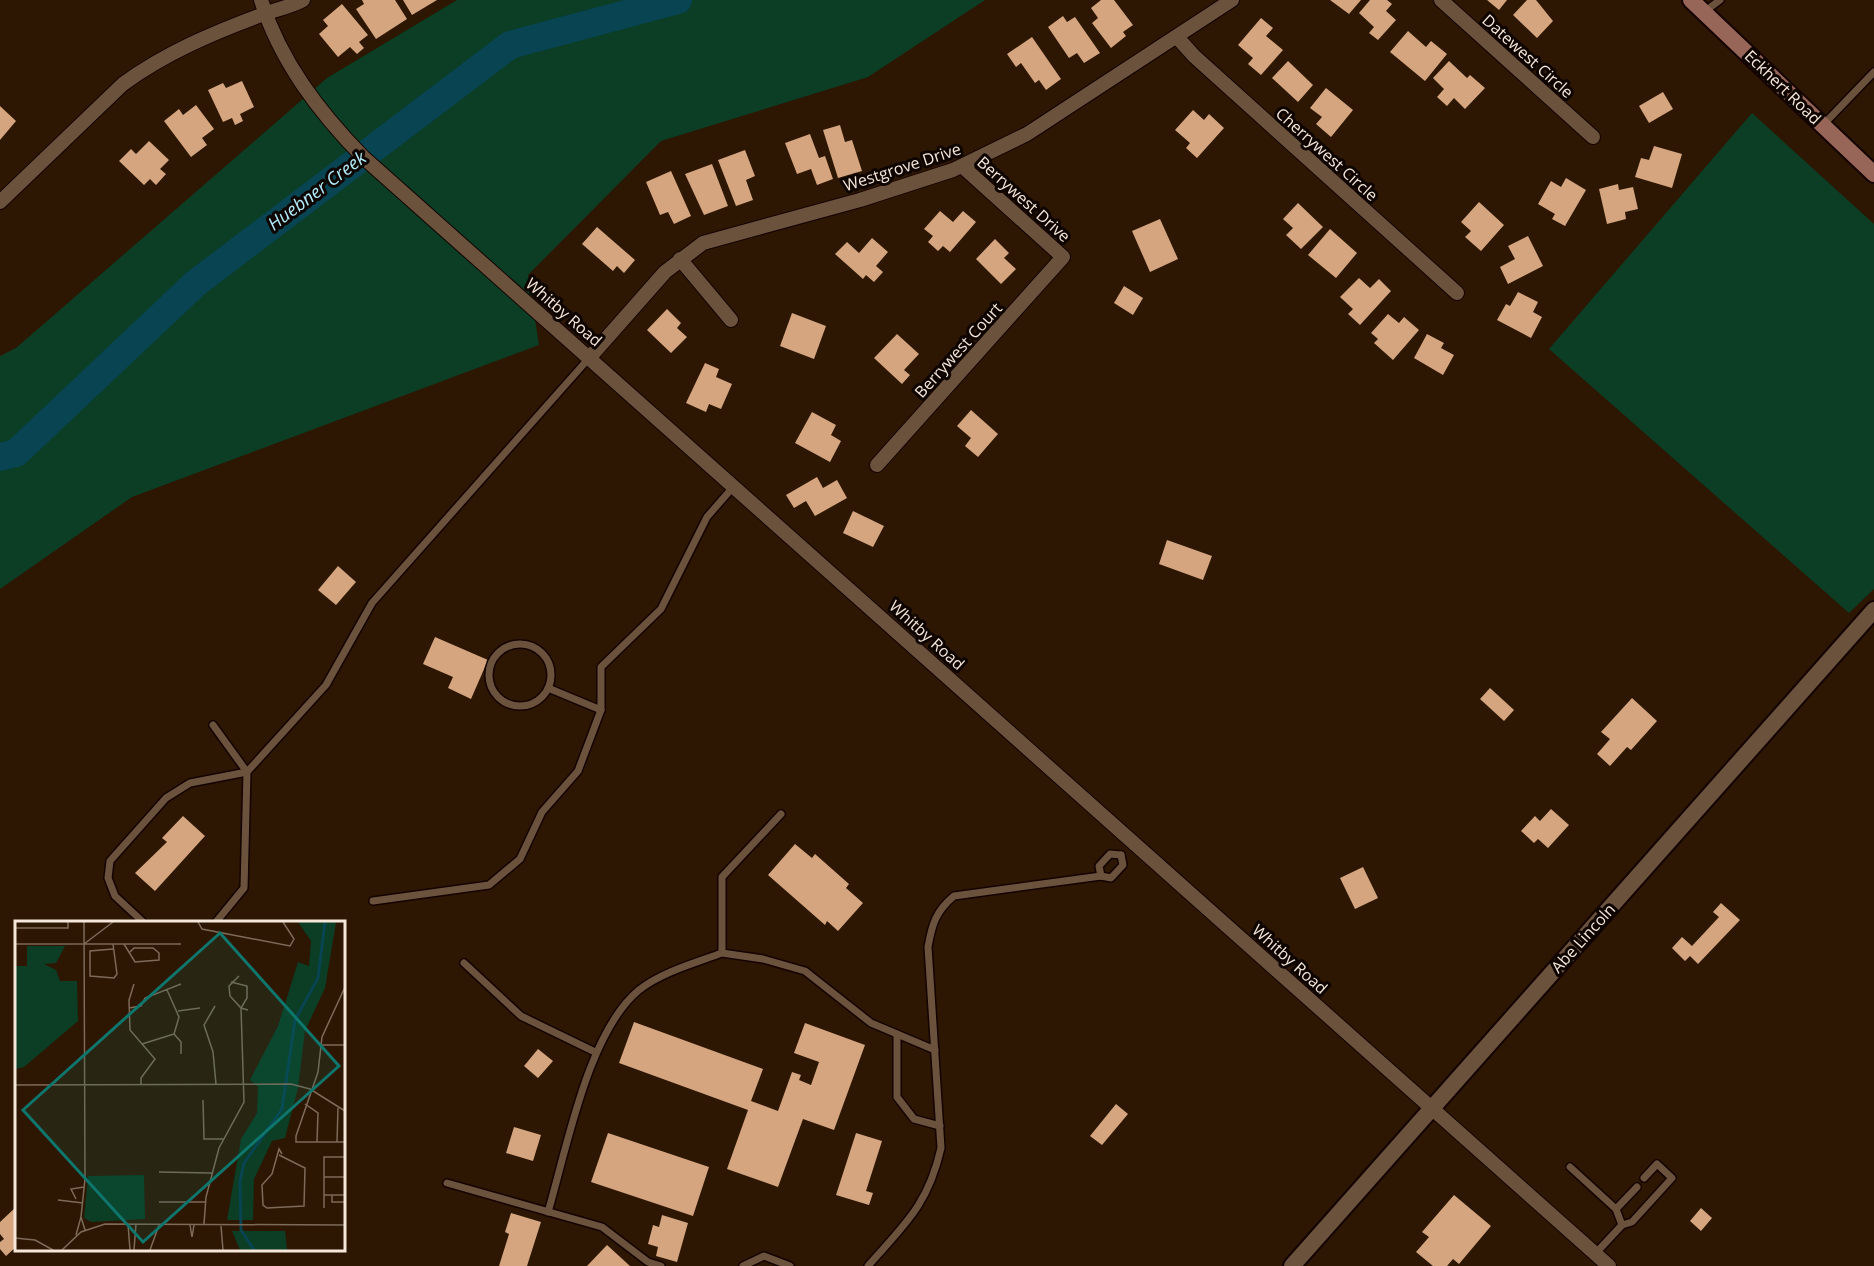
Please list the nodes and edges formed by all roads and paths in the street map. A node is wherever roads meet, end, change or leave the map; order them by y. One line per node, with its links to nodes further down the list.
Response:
1 (303, 0): 6 (street)
2 (1232, 0): 8 (street, Westgrove Drive)
3 (1441, 0): 11 (street, Datewest Circle)
4 (1692, 0): 7 (main road, Eckhert Road)
5 (1720, 0): 7 (lane)
6 (263, 7): 14 (street); 19 (street, Whitby Road)
7 (1704, 12): 10 (main road, Eckhert Road)
8 (1177, 37): 12 (street, Westgrove Drive); 17 (street, Cherrywest Circle)
9 (1874, 72): 10 (lane)
10 (1823, 125): 13 (main road, Eckhert Road)
11 (1593, 136)
12 (962, 166): 15 (street, Berrywest Drive); 16 (street, Westgrove Drive)
13 (1872, 168)
14 (0, 201)
15 (1064, 257): 20 (street, Berrywest Court)
16 (680, 259): 18 (street); 19 (street, Westgrove Drive)
17 (1457, 293)
18 (731, 320)
19 (590, 357): 21 (street, Whitby Road); 26 (lane)
20 (877, 465)
21 (734, 486): 24 (lane); 28 (street, Whitby Road)
22 (1874, 610): 39 (street, Abe Lincoln)
23 (548, 688): 23 (lane); 24 (lane)
24 (601, 710): 31 (lane)
25 (213, 725): 26 (lane)
26 (247, 772): 32 (lane); 33 (lane)
27 (781, 814): 34 (lane)
28 (1134, 841): 29 (lane); 39 (street, Whitby Road)
29 (1121, 855): 30 (lane); 30 (lane)
30 (1101, 876): 37 (lane)
31 (373, 901)
32 (142, 921)
33 (217, 921)
34 (722, 953): 36 (lane); 38 (lane)
35 (464, 963): 38 (lane)
36 (897, 1034): 37 (lane); 40 (lane)
37 (935, 1050): 40 (lane)
38 (595, 1052): 46 (lane)
39 (1432, 1109): 48 (street, Whitby Road); 53 (street, Abe Lincoln)
40 (940, 1126): 52 (lane)
41 (1570, 1167): 45 (lane)
42 (1644, 1178): 47 (lane)
43 (447, 1183): 46 (lane)
44 (1637, 1187): 45 (lane)
45 (1616, 1209): 47 (lane)
46 (548, 1212): 49 (lane)
47 (1622, 1225): 48 (lane)
48 (1595, 1254): 54 (street, Whitby Road)
49 (660, 1266)
50 (743, 1266): 51 (lane)
51 (790, 1266)
52 (868, 1266)
53 (1292, 1266)
54 (1609, 1266)

